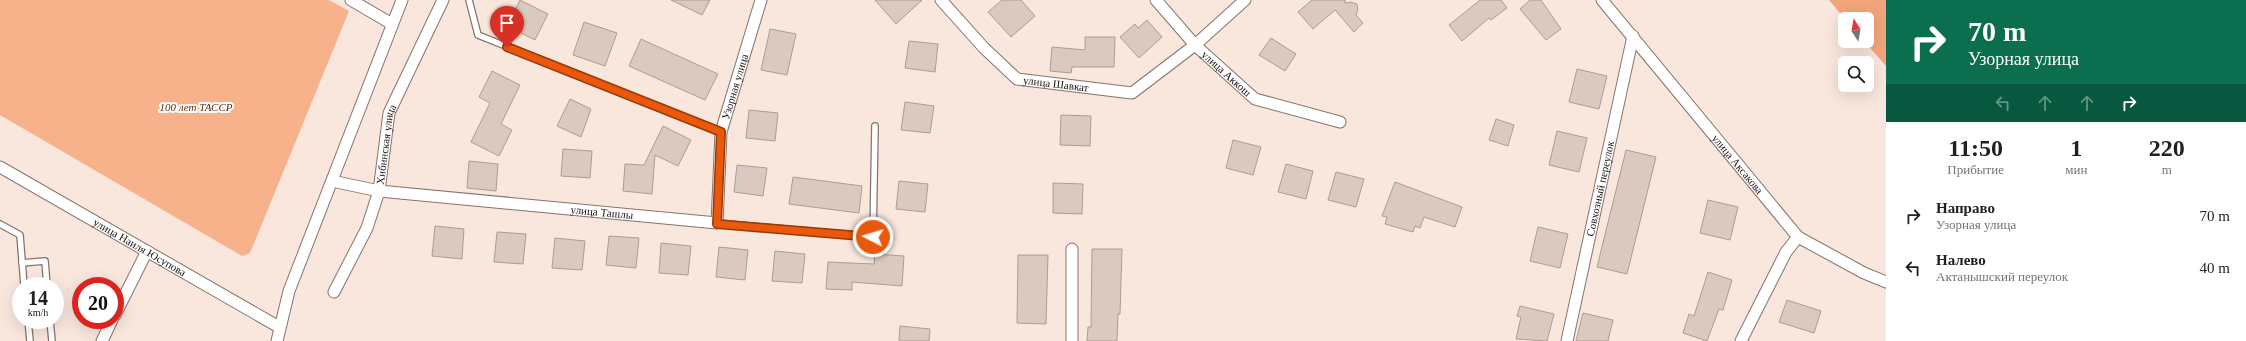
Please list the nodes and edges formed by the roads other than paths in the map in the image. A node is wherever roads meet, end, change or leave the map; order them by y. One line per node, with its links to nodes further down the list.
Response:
1 (351, 0): 10 (street)
2 (402, 0): 10 (street)
3 (443, 0): 18 (street, Хибинская улица)
4 (469, 0): 15 (lane)
5 (761, 0): 15 (street, Узорная улица)
6 (941, 0): 12 (street, улица Шавкат)
7 (1156, 0): 12 (street, улица Аккош)
8 (1245, 0): 12 (street)
9 (1602, 0): 11 (street, улица Аксакова)
10 (392, 24): 17 (street)
11 (1633, 36): 21 (street, улица Аксакова); 39 (street, Совхозный переулок)
12 (1195, 45): 13 (street, улица Аккош)
13 (1340, 122)
14 (875, 126): 20 (lane, улица Ташлы)
15 (721, 132): 20 (street, Узорная улица)
16 (0, 167): 23 (street, улица Наиля Юсупова)
17 (332, 181): 18 (street, улица Ташлы); 30 (street)
18 (379, 191): 20 (street, улица Ташлы); 28 (street, Хибинская улица)
19 (0, 224): 24 (lane)
20 (717, 224)
21 (1798, 237): 27 (street); 40 (street)
22 (1072, 249): 38 (street)
23 (147, 251): 29 (street); 30 (street, улица Наиля Юсупова)
24 (22, 263): 25 (lane); 26 (lane)
25 (23, 277)
26 (46, 277)
27 (1886, 282)
28 (334, 292)
29 (124, 297)
30 (279, 326): 37 (street)
31 (29, 329): 34 (lane)
32 (51, 329): 35 (lane)
33 (108, 329): 36 (street)
34 (30, 341)
35 (52, 341)
36 (102, 341)
37 (277, 341)
38 (1072, 341)
39 (1567, 341)
40 (1741, 341)

